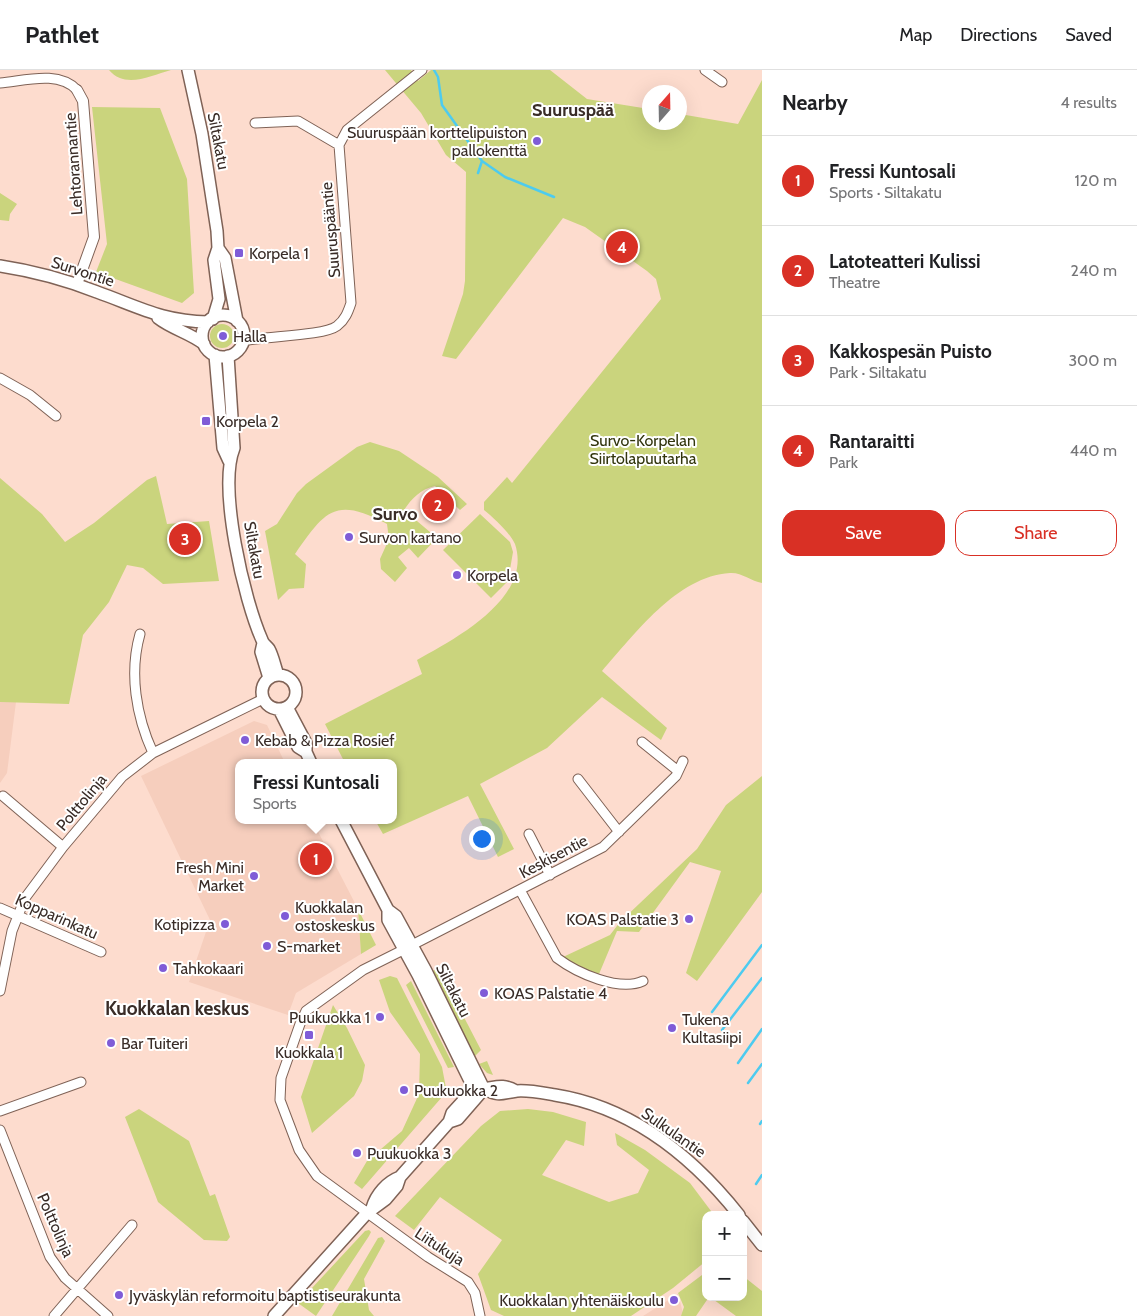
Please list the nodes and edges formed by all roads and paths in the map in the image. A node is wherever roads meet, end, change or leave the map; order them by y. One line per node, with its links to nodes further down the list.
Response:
1 (188, 70): 9 (main road, Siltakatu)
2 (422, 70): 8 (street)
3 (706, 70): 4 (street)
4 (722, 82)
5 (0, 83): 6 (street, Lehtorannantie)
6 (77, 90): 11 (street, Lehtorannantie)
7 (255, 123): 8 (street)
8 (339, 145): 15 (street, Suuruspääntie)
9 (218, 248): 13 (main road, Siltakatu); 14 (main road, Siltakatu)
10 (0, 266): 11 (main road, Survontie)
11 (77, 284): 12 (main road, Survontie)
12 (154, 315): 13 (main road, Survontie); 16 (main road, Survontie)
13 (210, 320): 14 (main road); 16 (main road)
14 (237, 321): 15 (main road)
15 (243, 341): 18 (main road)
16 (204, 344): 17 (main road)
17 (215, 355): 18 (main road); 21 (main road, Siltakatu)
18 (228, 356): 21 (main road, Siltakatu)
19 (0, 378): 20 (street)
20 (56, 416)
21 (229, 461): 23 (main road, Siltakatu)
22 (140, 634): 27 (street)
23 (273, 677): 24 (main road); 25 (main road)
24 (263, 699): 25 (main road); 27 (street, Polttolinja)
25 (283, 708): 28 (main road)
26 (642, 742): 30 (street)
27 (153, 752): 36 (street, Polttolinja)
28 (308, 758)
29 (683, 762): 30 (street, Keskisentie)
30 (678, 771): 34 (street, Keskisentie)
31 (578, 779): 34 (street)
32 (4, 796): 36 (street)
33 (343, 824): 41 (main road, Siltakatu)
34 (619, 832): 37 (street, Keskisentie)
35 (529, 834): 37 (street)
36 (63, 847): 40 (street, Polttolinja)
37 (550, 875): 38 (street, Keskisentie)
38 (520, 890): 41 (street, Keskisentie); 43 (street)
39 (0, 908): 40 (street, Kopparinkatu)
40 (17, 914): 42 (street, Kopparinkatu); 44 (street, Polttolinja)
41 (408, 947): 46 (main road, Siltakatu); 49 (street, Keskisentie)
42 (101, 952)
43 (643, 981)
44 (0, 991)
45 (81, 1082): 47 (street)
46 (479, 1089): 49 (main road); 50 (main road, Sulkulantie)
47 (0, 1111)
48 (0, 1130): 54 (street, Polttolinja)
49 (369, 1210): 55 (street, Liitukuja); 58 (main road)
50 (736, 1211)
51 (132, 1225): 54 (street)
52 (747, 1225): 53 (main road)
53 (762, 1244)
54 (77, 1289): 56 (street); 57 (street, Polttolinja)
55 (481, 1314)
56 (54, 1316)
57 (108, 1316)
58 (274, 1316)

